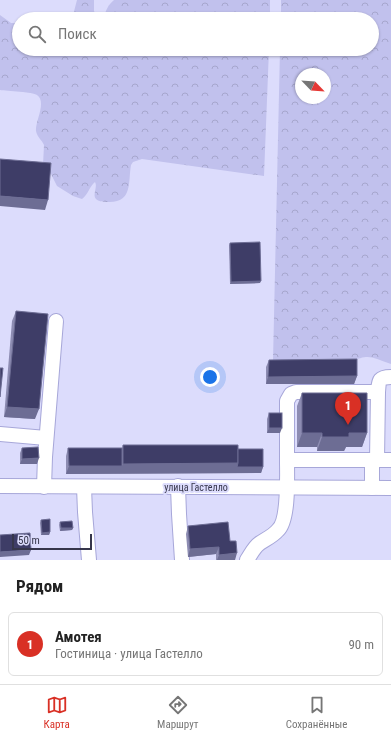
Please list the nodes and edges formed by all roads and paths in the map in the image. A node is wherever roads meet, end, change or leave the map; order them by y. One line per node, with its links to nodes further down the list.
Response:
1 (56, 320): 5 (street)
2 (391, 377): 3 (street)
3 (378, 392): 6 (street); 7 (street)
4 (0, 434): 5 (street)
5 (46, 438): 11 (street)
6 (287, 460): 7 (street); 13 (street)
7 (374, 460): 8 (street); 14 (street)
8 (391, 460)
9 (0, 486): 11 (street, улица Гастелло)
10 (178, 486): 12 (street, улица Гастелло); 13 (street, улица Гастелло); 17 (street)
11 (44, 487): 12 (street, улица Гастелло)
12 (84, 487): 16 (street)
13 (287, 487): 14 (street, улица Гастелло); 18 (street)
14 (372, 488): 15 (street, улица Гастелло)
15 (391, 488)
16 (89, 560)
17 (182, 560)
18 (247, 560)

